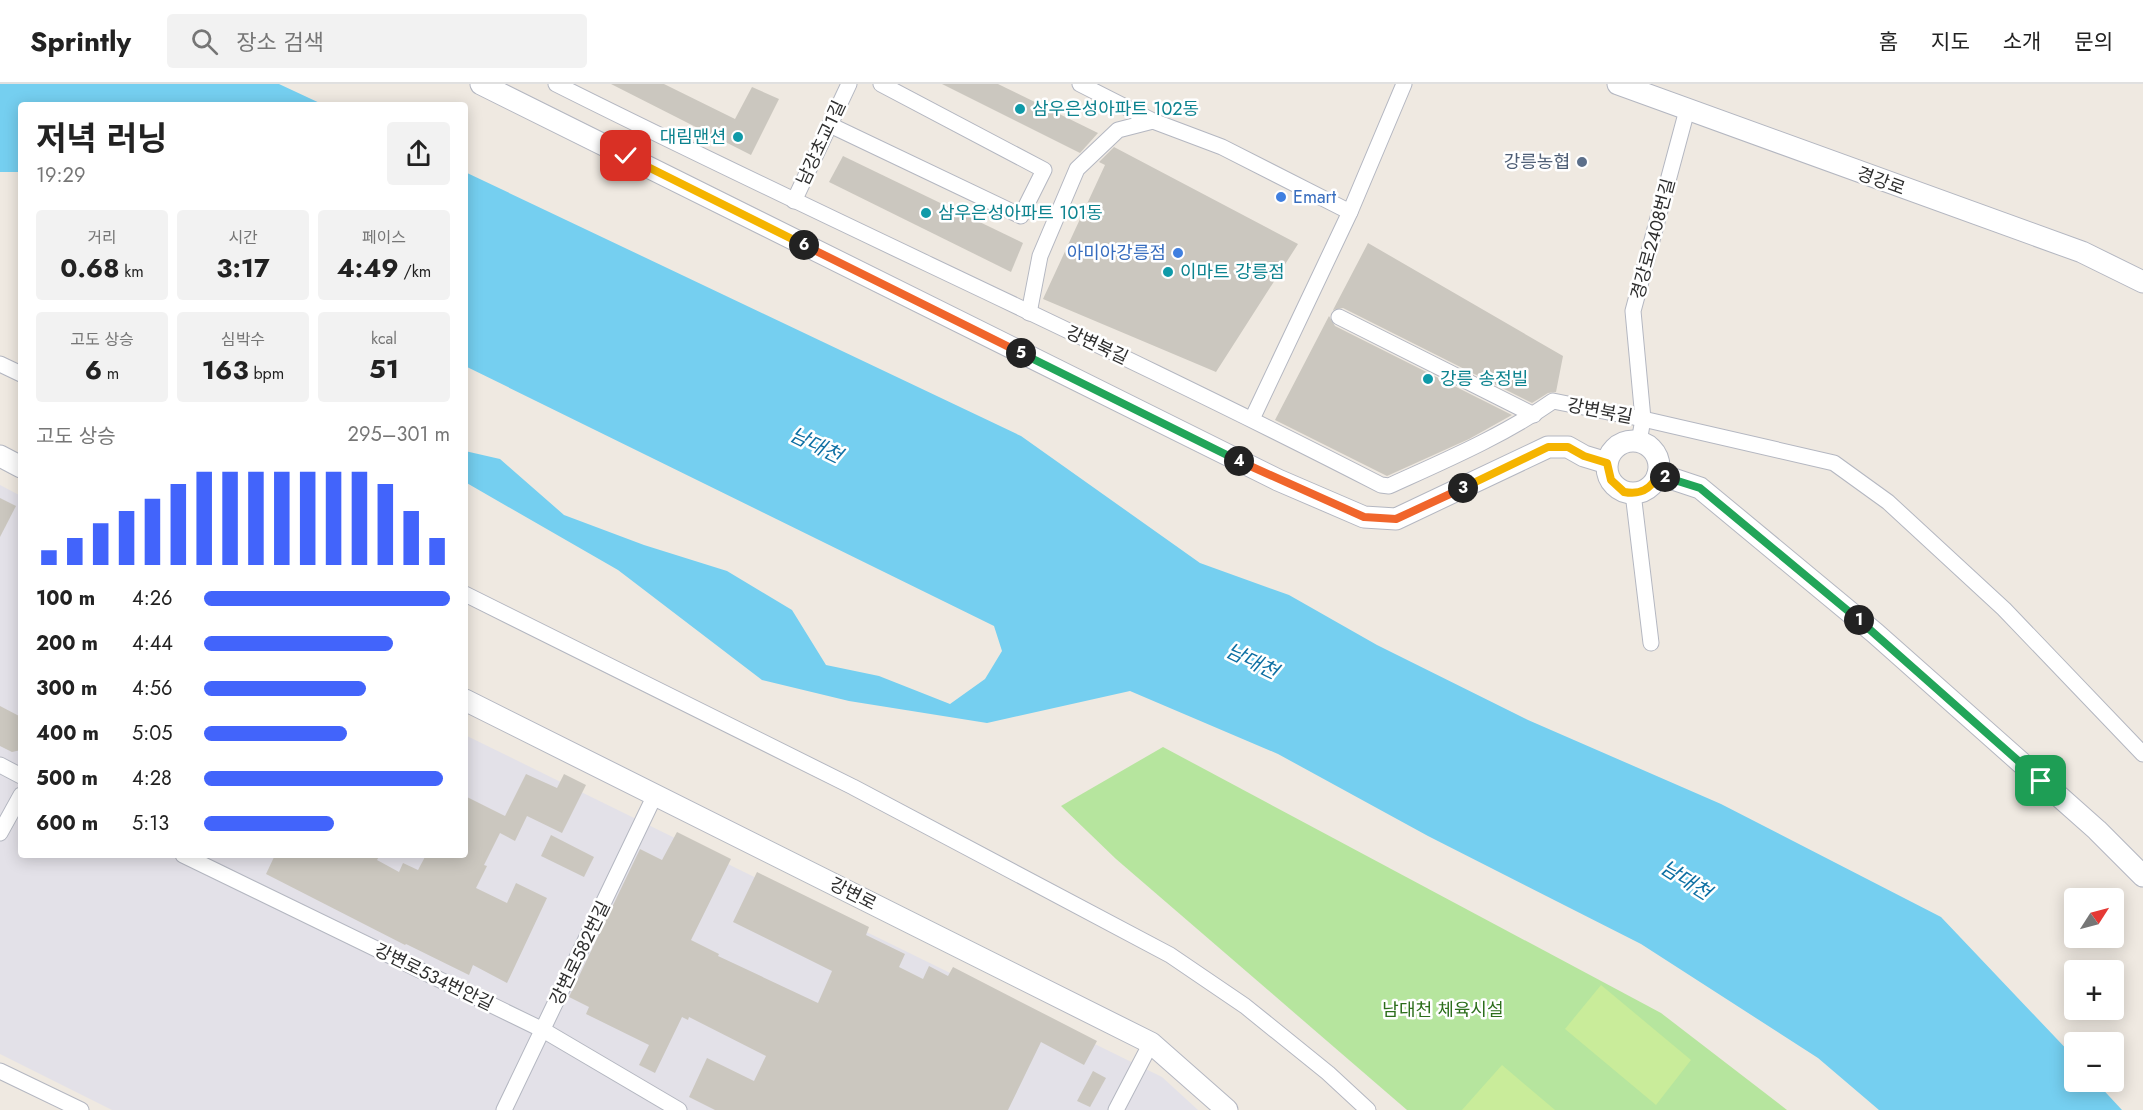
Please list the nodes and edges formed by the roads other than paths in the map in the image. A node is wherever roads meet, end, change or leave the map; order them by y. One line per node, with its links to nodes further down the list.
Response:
1 (481, 84): 23 (street)
2 (849, 84): 10 (street, 남강초교1길)
3 (881, 84): 10 (street)
4 (1080, 84): 9 (street)
5 (1404, 84): 12 (street)
6 (1618, 84): 8 (street, 경강로)
7 (559, 85): 11 (street, 강변북길)
8 (1687, 110): 13 (street, 경강로); 20 (street, 경강로2408번길)
9 (1153, 121): 12 (street); 14 (street)
10 (830, 125): 11 (street, 남강초교1길)
11 (794, 201): 14 (street, 강변북길)
12 (1350, 212): 19 (street)
13 (2143, 282)
14 (1029, 313): 19 (street, 강변북길)
15 (1339, 317): 18 (street)
16 (0, 363): 17 (street)
17 (18, 372)
18 (1534, 415): 19 (street, 강변북길); 20 (street, 강변북길)
19 (1252, 419)
20 (1643, 419): 21 (street, 경강로2408번길); 30 (street, 강변북길)
21 (1639, 442): 23 (street); 25 (street)
22 (0, 456): 24 (street)
23 (1607, 463): 26 (street)
24 (18, 465)
25 (1658, 474): 26 (street); 37 (street)
26 (1633, 494): 28 (street)
27 (468, 595): 46 (street)
28 (1651, 643)
29 (468, 702): 33 (street, 강변로)
30 (2143, 754)
31 (0, 765): 32 (street)
32 (18, 774)
33 (655, 795): 38 (street, 강변로582번길); 39 (street, 강변로)
34 (18, 800): 35 (street)
35 (0, 833)
36 (189, 858): 38 (street, 강변로534번안길)
37 (2143, 876)
38 (543, 1030): 42 (street, 강변로582번길); 43 (street, 강변로534번안길)
39 (1151, 1043): 44 (street); 45 (street, 강변로)
40 (0, 1071): 41 (street)
41 (81, 1110)
42 (504, 1110)
43 (679, 1110)
44 (1116, 1110)
45 (1227, 1110)
46 (1368, 1110)

